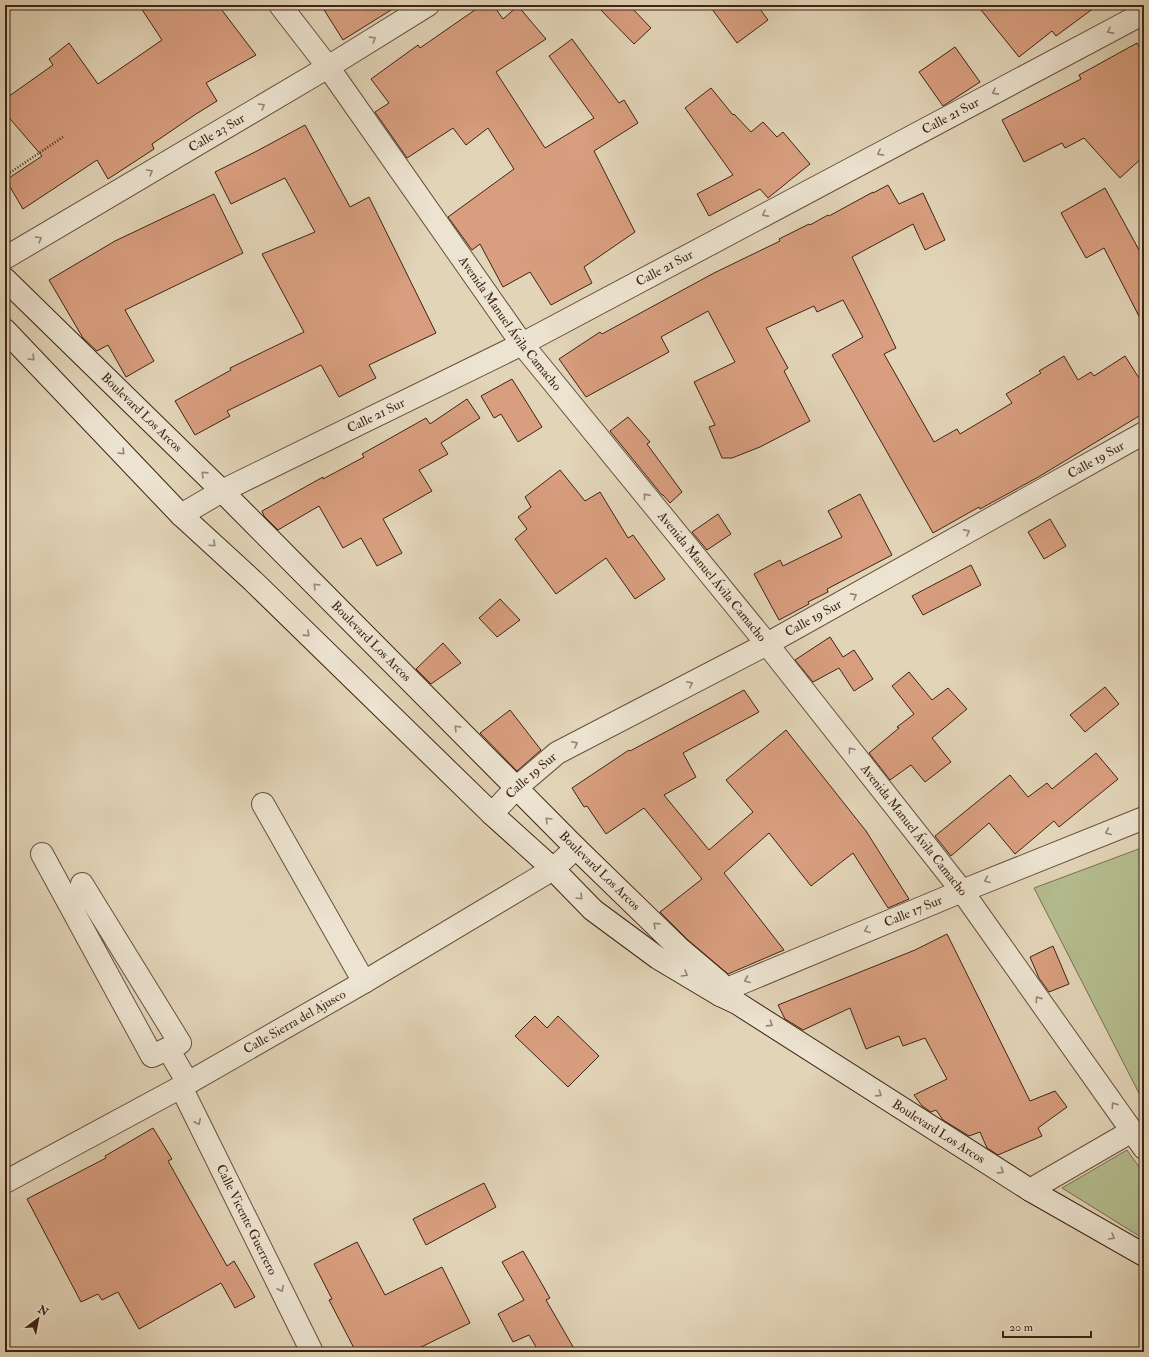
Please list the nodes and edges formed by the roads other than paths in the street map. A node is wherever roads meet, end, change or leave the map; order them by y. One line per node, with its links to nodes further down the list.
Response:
1 (280, 5): 4 (street, Avenida Manuel Ávila Camacho)
2 (428, 5): 4 (street, Calle 23 Sur, one-way to 2)
3 (1144, 13): 8 (street, Calle 21 Sur, one-way to 8)
4 (328, 67): 5 (street, Calle 23 Sur, one-way to 4); 8 (street, Avenida Manuel Ávila Camacho)
5 (5, 258)
6 (5, 279): 10 (street, Boulevard Los Arcos, one-way to 6)
7 (5, 330): 11 (street, Boulevard Los Arcos, one-way to 11)
8 (522, 344): 10 (street, Calle 21 Sur); 12 (street, Avenida Manuel Ávila Camacho, one-way to 8)
9 (1144, 433): 12 (street, Calle 19 Sur, one-way to 9)
10 (222, 491): 11 (street, Calle 21 Sur); 13 (street, Boulevard Los Arcos, one-way to 10)
11 (181, 515): 15 (street, Boulevard Los Arcos, one-way to 15)
12 (767, 644): 13 (street, Calle 19 Sur, one-way to 12); 21 (street, Avenida Manuel Ávila Camacho, one-way to 12)
13 (516, 788): 15 (street, Calle 19 Sur); 17 (street, Boulevard Los Arcos, one-way to 13)
14 (263, 804): 22 (street)
15 (492, 814): 19 (street, Boulevard Los Arcos)
16 (1144, 818): 21 (street, Calle 17 Sur, one-way to 21)
17 (576, 848): 19 (street, Calle Sierra del Ajusco); 23 (street, Boulevard Los Arcos, one-way to 17)
18 (42, 854): 24 (street)
19 (553, 869): 22 (street, Calle Sierra del Ajusco); 23 (street, Boulevard Los Arcos, one-way to 23)
20 (82, 884): 24 (street)
21 (962, 891): 23 (street, Calle 17 Sur, one-way to 23); 26 (street, Avenida Manuel Ávila Camacho, one-way to 21)
22 (364, 982): 25 (street, Calle Sierra del Ajusco)
23 (728, 995): 28 (street, Boulevard Los Arcos, one-way to 28)
24 (168, 1049): 25 (street, Calle Vicente Guerrero)
25 (184, 1085): 27 (street, Calle Sierra del Ajusco); 30 (street, Calle Vicente Guerrero, one-way to 30)
26 (1138, 1140): 28 (street)
27 (5, 1182)
28 (1030, 1190): 29 (street, Boulevard Los Arcos, one-way to 29)
29 (1144, 1255)
30 (312, 1352)

